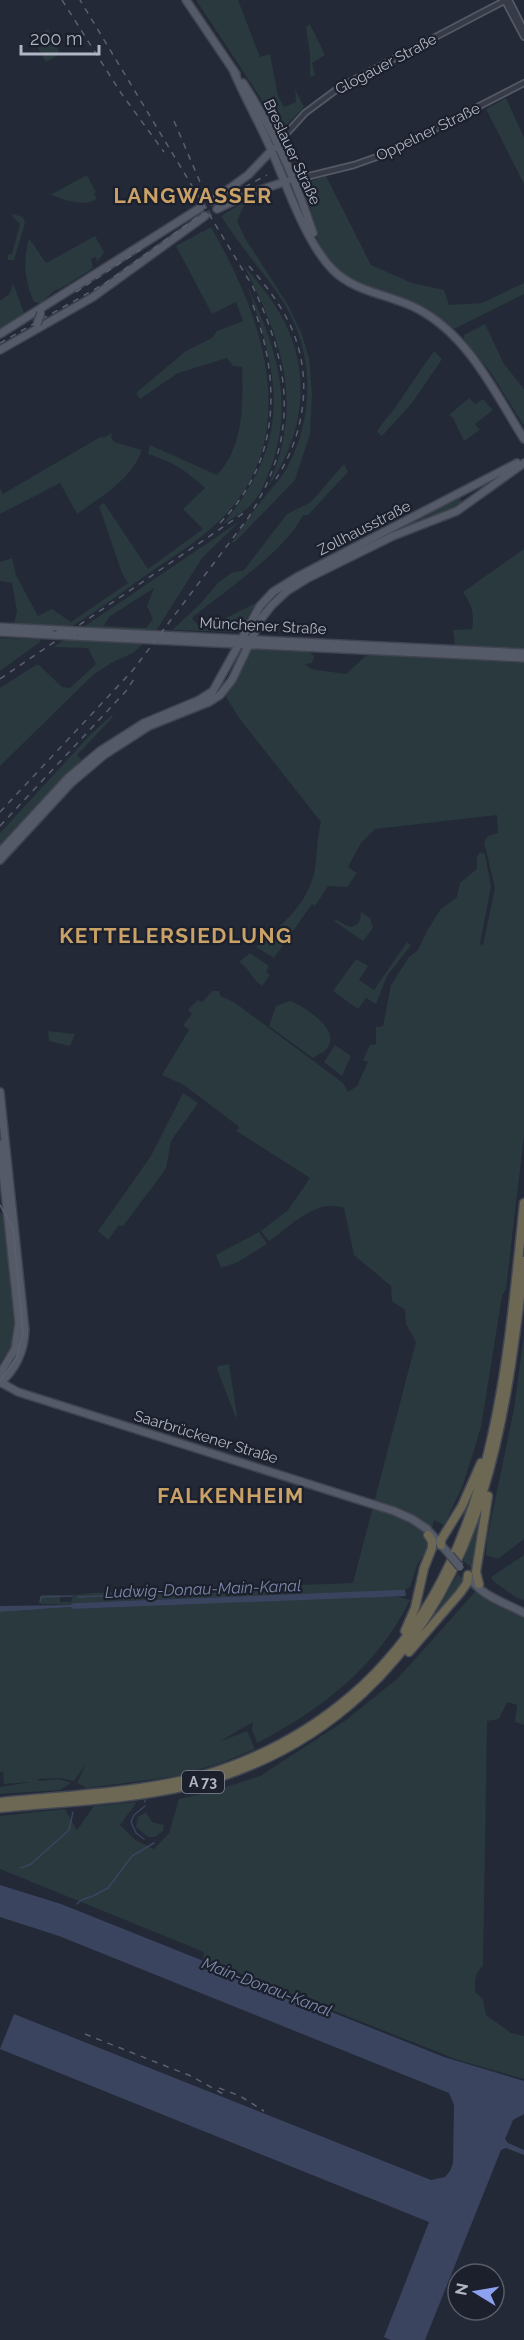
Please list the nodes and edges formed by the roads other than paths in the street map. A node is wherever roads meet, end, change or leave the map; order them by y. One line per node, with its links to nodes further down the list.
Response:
1 (186, 0): 6 (main road, Breslauer Straße)
2 (507, 0): 3 (street); 4 (street); 7 (street, Glogauer Straße)
3 (524, 30)
4 (524, 37)
5 (524, 83): 9 (street, Oppelner Straße)
6 (268, 134): 7 (street); 8 (main road, Breslauer Straße)
7 (286, 134): 8 (street, Glogauer Straße)
8 (274, 148): 9 (main road, Breslauer Straße); 10 (main road)
9 (289, 181): 12 (main road); 18 (main road, Breslauer Straße)
10 (212, 201)
11 (200, 208): 14 (main road)
12 (217, 209)
13 (205, 216): 16 (main road)
14 (46, 304): 15 (main road); 16 (main road, bridge)
15 (0, 334)
16 (29, 335): 17 (main road)
17 (0, 350)
18 (524, 439)
19 (524, 459): 20 (main road, Zollhausstraße)
20 (519, 465): 24 (main road, Zollhausstraße); 25 (main road, Zollhausstraße)
21 (0, 627): 23 (main road, Münchener Straße)
22 (0, 632): 23 (main road, Münchener Straße)
23 (57, 632): 24 (main road, Münchener Straße, bridge)
24 (240, 641): 25 (main road, Münchener Straße); 28 (main road, Zollhausstraße)
25 (250, 641): 26 (main road, Münchener Straße); 27 (main road, Münchener Straße); 30 (main road, Zollhausstraße)
26 (524, 653)
27 (524, 658)
28 (220, 681): 29 (main road); 30 (main road)
29 (207, 695): 30 (main road); 31 (main road)
30 (220, 695): 31 (main road)
31 (188, 707): 32 (main road)
32 (64, 787): 33 (main road); 34 (main road)
33 (0, 852)
34 (0, 860)
35 (0, 1092): 37 (main road)
36 (0, 1144): 37 (main road)
37 (4, 1157): 40 (main road); 41 (main road)
38 (524, 1203): 42 (highway, A 73)
39 (524, 1261): 43 (highway, A 73)
40 (0, 1374)
41 (0, 1382): 45 (main road, Saarbrückener Straße)
42 (494, 1429): 44 (highway); 53 (highway, A 73)
43 (494, 1458): 48 (highway, A 73); 54 (highway, A 73)
44 (446, 1532): 45 (highway); 46 (highway)
45 (432, 1536): 46 (main road, Saarbrückener Straße); 47 (highway, A 73)
46 (445, 1550): 47 (highway); 49 (main road, Saarbrückener Straße, bridge)
47 (430, 1554): 53 (highway, A 73)
48 (477, 1567): 49 (highway); 50 (highway, A 73)
49 (465, 1572): 50 (main road, Saarbrückener Straße); 51 (highway)
50 (480, 1587): 51 (highway); 52 (main road, Saarbrückener Straße)
51 (460, 1593): 54 (highway)
52 (524, 1613)
53 (388, 1659): 55 (highway, A 73)
54 (385, 1671): 56 (highway, A 73)
55 (0, 1802)
56 (0, 1808)

